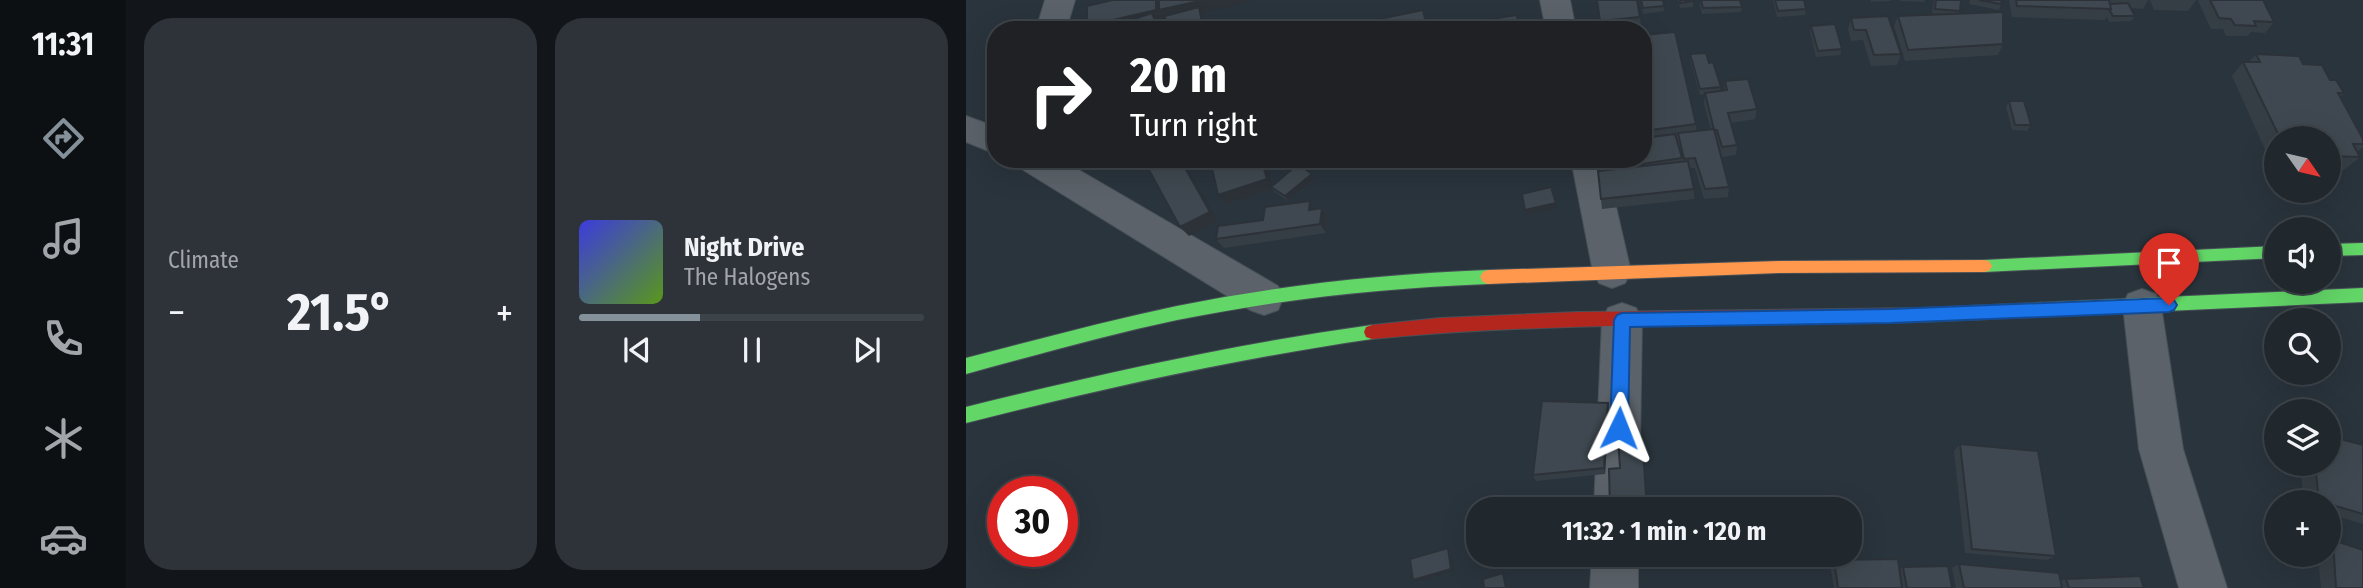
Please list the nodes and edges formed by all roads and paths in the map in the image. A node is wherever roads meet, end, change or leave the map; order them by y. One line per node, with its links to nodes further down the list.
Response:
1 (1060, 0): 3 (street)
2 (1555, 0): 4 (street)
3 (1054, 21)
4 (1559, 21)
5 (966, 128): 6 (street)
6 (987, 137)
7 (1047, 168): 14 (street)
8 (1590, 168): 12 (street)
9 (2363, 249): 10 (highway)
10 (2341, 250)
11 (2264, 253): 12 (highway)
12 (1612, 272): 14 (highway)
13 (2363, 295): 15 (highway)
14 (1264, 298): 17 (highway)
15 (2142, 306): 16 (highway); 22 (street)
16 (1622, 320): 18 (highway); 19 (street)
17 (966, 366)
18 (966, 415)
19 (1616, 497)
20 (1615, 567): 21 (street)
21 (1614, 588)
22 (2203, 588)

